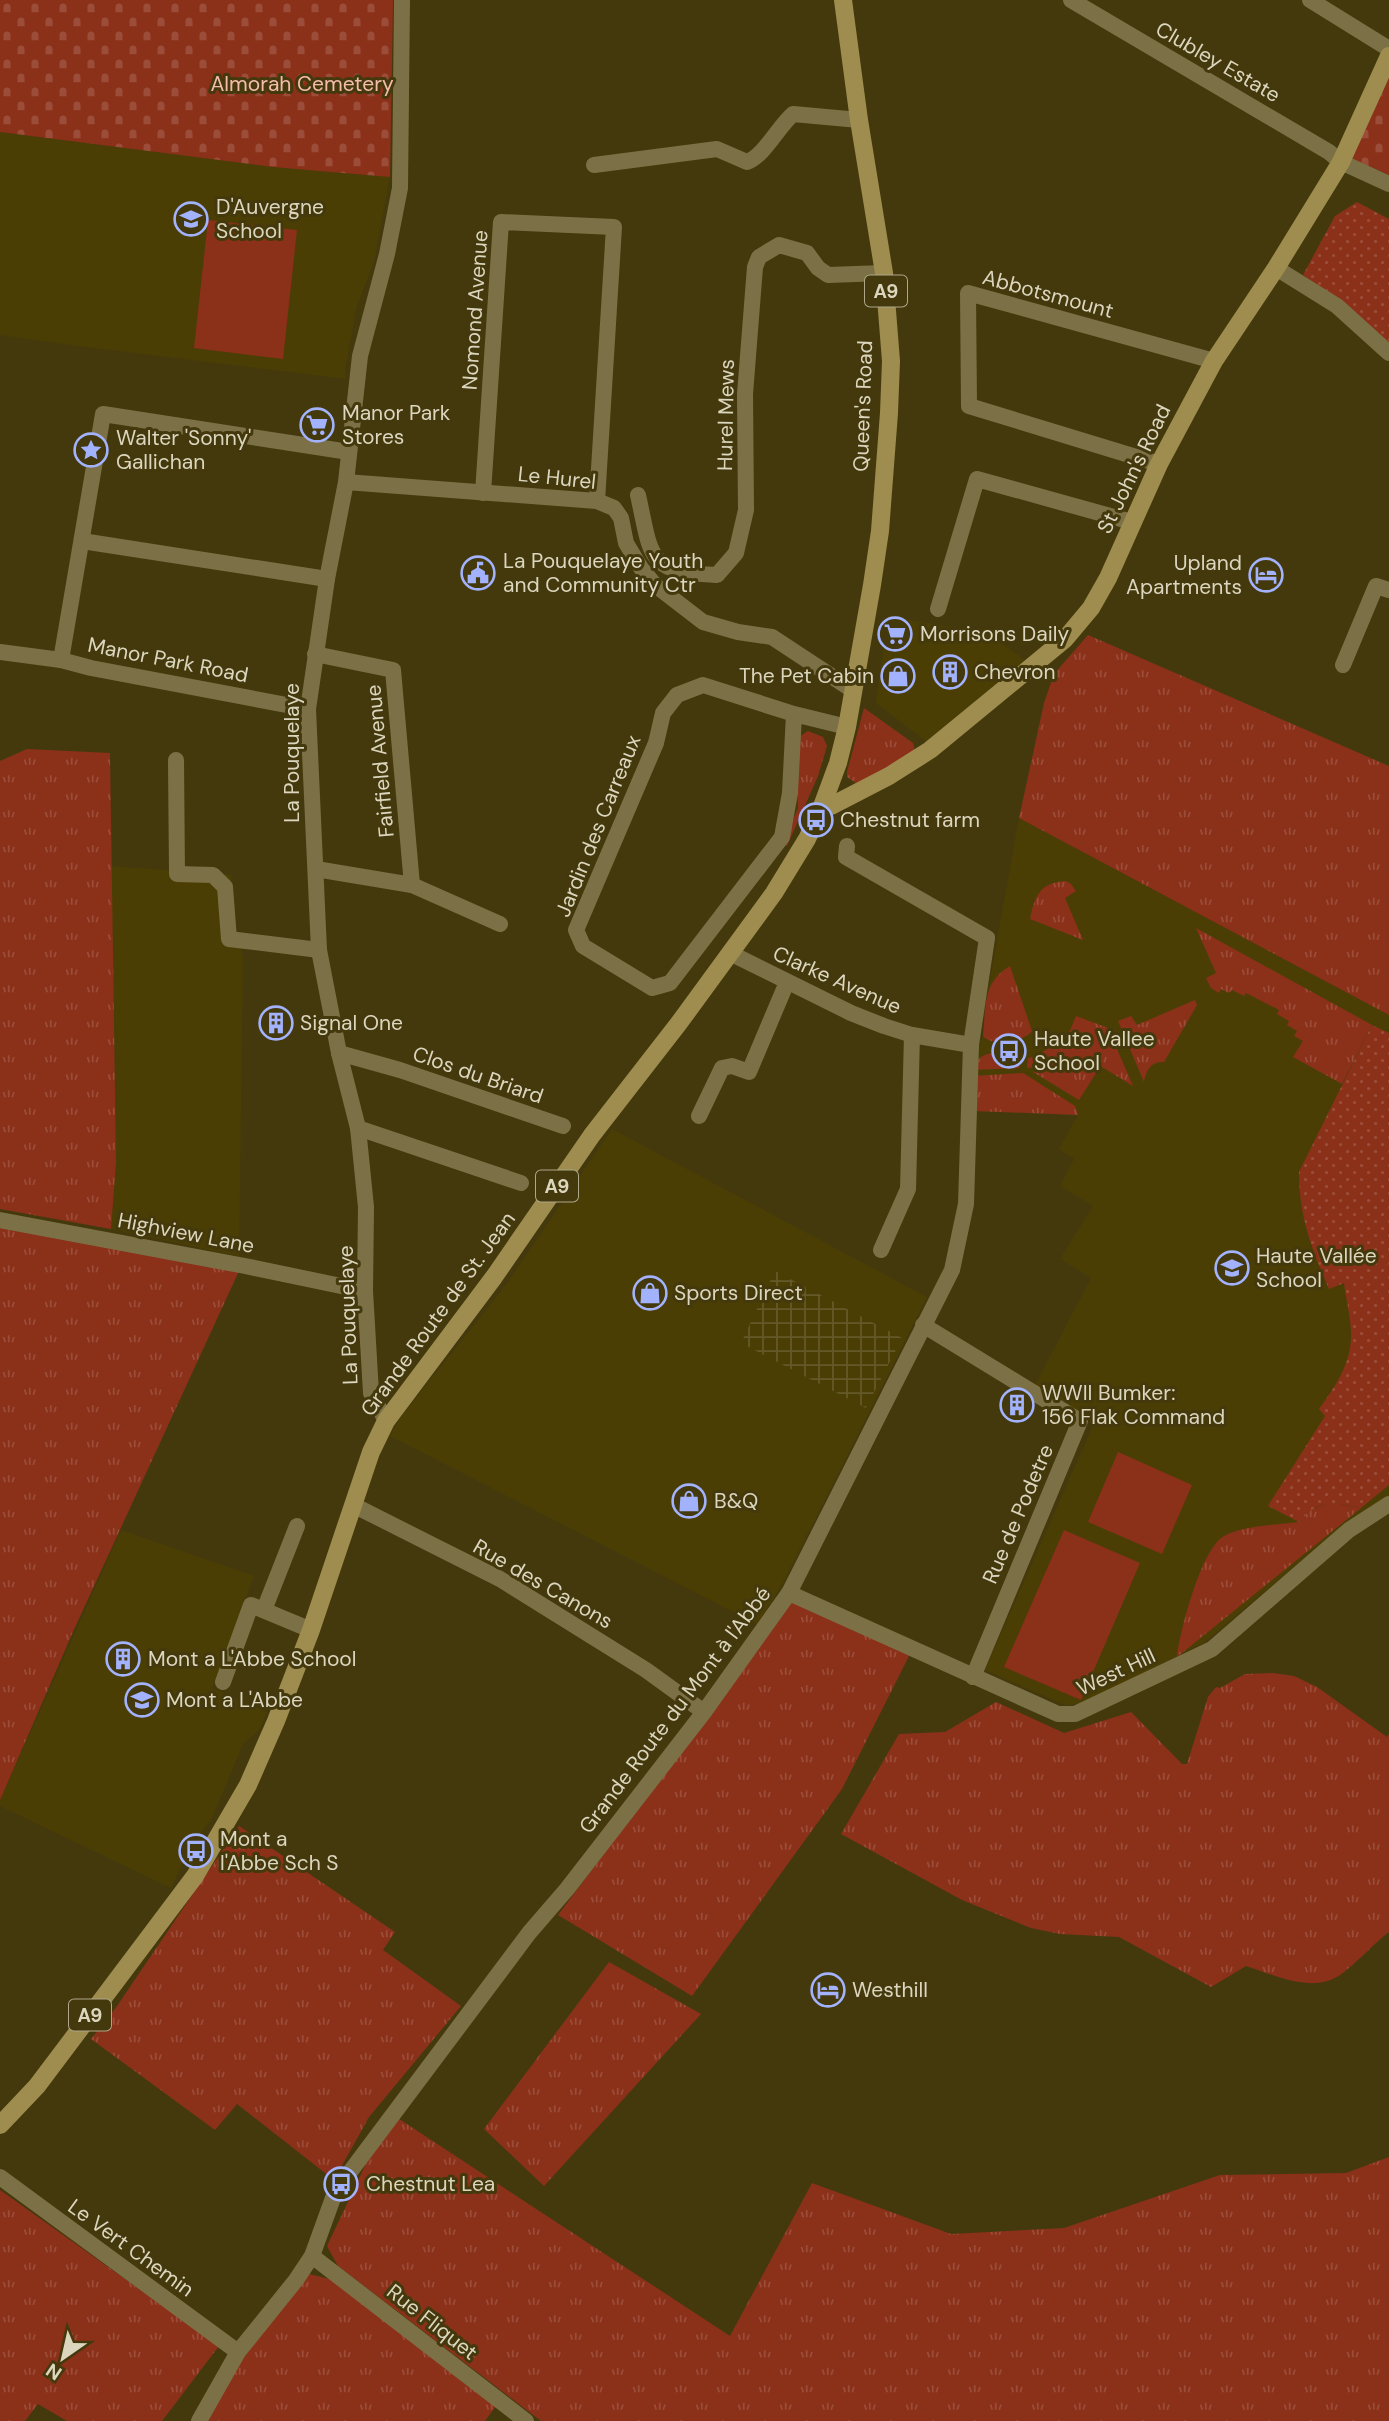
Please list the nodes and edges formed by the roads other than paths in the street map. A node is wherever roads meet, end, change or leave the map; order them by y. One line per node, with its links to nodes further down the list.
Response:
1 (401, 0): 15 (street, La Pouquelaye)
2 (842, 0): 7 (main road, Queen's Road / A9)
3 (1071, 0): 8 (street, Clubley Estate)
4 (1310, 0): 5 (street)
5 (1389, 50)
6 (1389, 56): 8 (main road, St John's Road)
7 (859, 120): 9 (street); 12 (main road, Queen's Road / A9)
8 (1341, 162): 10 (street, Clubley Estate); 11 (main road, St John's Road)
9 (594, 165)
10 (1389, 184)
11 (1276, 268): 13 (street); 14 (main road, St John's Road)
12 (884, 273): 19 (street, Hurel Mews); 30 (main road, Queen's Road / A9)
13 (1389, 353)
14 (1214, 361): 16 (main road, St John's Road); 16 (street, Abbotsmount)
15 (349, 452): 17 (street, La Pouquelaye); 22 (street, Manor Park Road)
16 (1159, 464): 21 (main road, St John's Road)
17 (346, 482): 18 (street, Le Hurel); 23 (street, La Pouquelaye)
18 (483, 493): 20 (street, Le Hurel); 20 (street, Nomond Avenue)
19 (638, 495)
20 (597, 501): 30 (street, Le Hurel)
21 (1132, 522): 25 (street); 35 (main road, St John's Road)
22 (82, 541): 23 (street); 28 (street, Manor Park Road)
23 (327, 579): 27 (street, La Pouquelaye)
24 (1389, 590): 29 (street)
25 (938, 609)
26 (0, 652): 28 (street, Manor Park Road)
27 (315, 654): 31 (street, La Pouquelaye); 38 (street, Fairfield Avenue)
28 (61, 660): 31 (street, Manor Park Road)
29 (1343, 665)
30 (854, 691): 33 (main road, Queen's Road / A9)
31 (309, 709): 37 (street, La Pouquelaye)
32 (794, 714): 32 (street, Jardin des Carreaux); 33 (street, Jardin des Carreaux)
33 (847, 727): 35 (main road, Queen's Road / A9)
34 (176, 760): 40 (street)
35 (821, 809): 41 (main road, Grande Route de St. Jean / A9)
36 (847, 846): 44 (street, Grande Route du Mont à l'Abbé)
37 (316, 869): 38 (street); 40 (street, La Pouquelaye)
38 (412, 885): 39 (street)
39 (500, 925)
40 (320, 950): 45 (street, La Pouquelaye)
41 (730, 953): 42 (street, Clarke Avenue); 54 (main road, Grande Route de St. Jean / A9)
42 (787, 982): 43 (street, Clarke Avenue); 46 (street)
43 (912, 1035): 44 (street, Clarke Avenue); 51 (street)
44 (971, 1045): 53 (street, Grande Route du Mont à l'Abbé)
45 (339, 1053): 47 (street, Clos du Briard); 48 (street, La Pouquelaye)
46 (699, 1116)
47 (563, 1126)
48 (358, 1128): 49 (street); 52 (street, La Pouquelaye)
49 (521, 1183)
50 (0, 1220): 52 (street, Highview Lane)
51 (881, 1250)
52 (365, 1291): 54 (street, La Pouquelaye)
53 (923, 1325): 58 (street, Grande Route du Mont à l'Abbé); 61 (street, Rue de Podetre)
54 (386, 1421): 56 (main road, Grande Route de St. Jean / A9)
55 (1389, 1504): 61 (street, West Hill)
56 (353, 1505): 60 (main road, Grande Route de St. Jean / A9); 63 (street, Rue des Canons)
57 (297, 1526): 59 (street)
58 (789, 1593): 61 (street, West Hill); 63 (street, Grande Route du Mont à l'Abbé)
59 (264, 1610): 60 (street); 62 (street)
60 (311, 1630): 64 (main road, Grande Route de St. Jean / A9)
61 (973, 1677)
62 (223, 1682)
63 (704, 1712): 66 (street, Grande Route du Mont à l'Abbé)
64 (0, 2125)
65 (0, 2177): 67 (street, Le Vert Chemin)
66 (312, 2256): 67 (street, Grande Route du Mont à l'Abbé); 69 (street, Rue Fliquet)
67 (238, 2352): 68 (street, Grande Route du Mont à l'Abbé)
68 (199, 2421)
69 (526, 2421)

